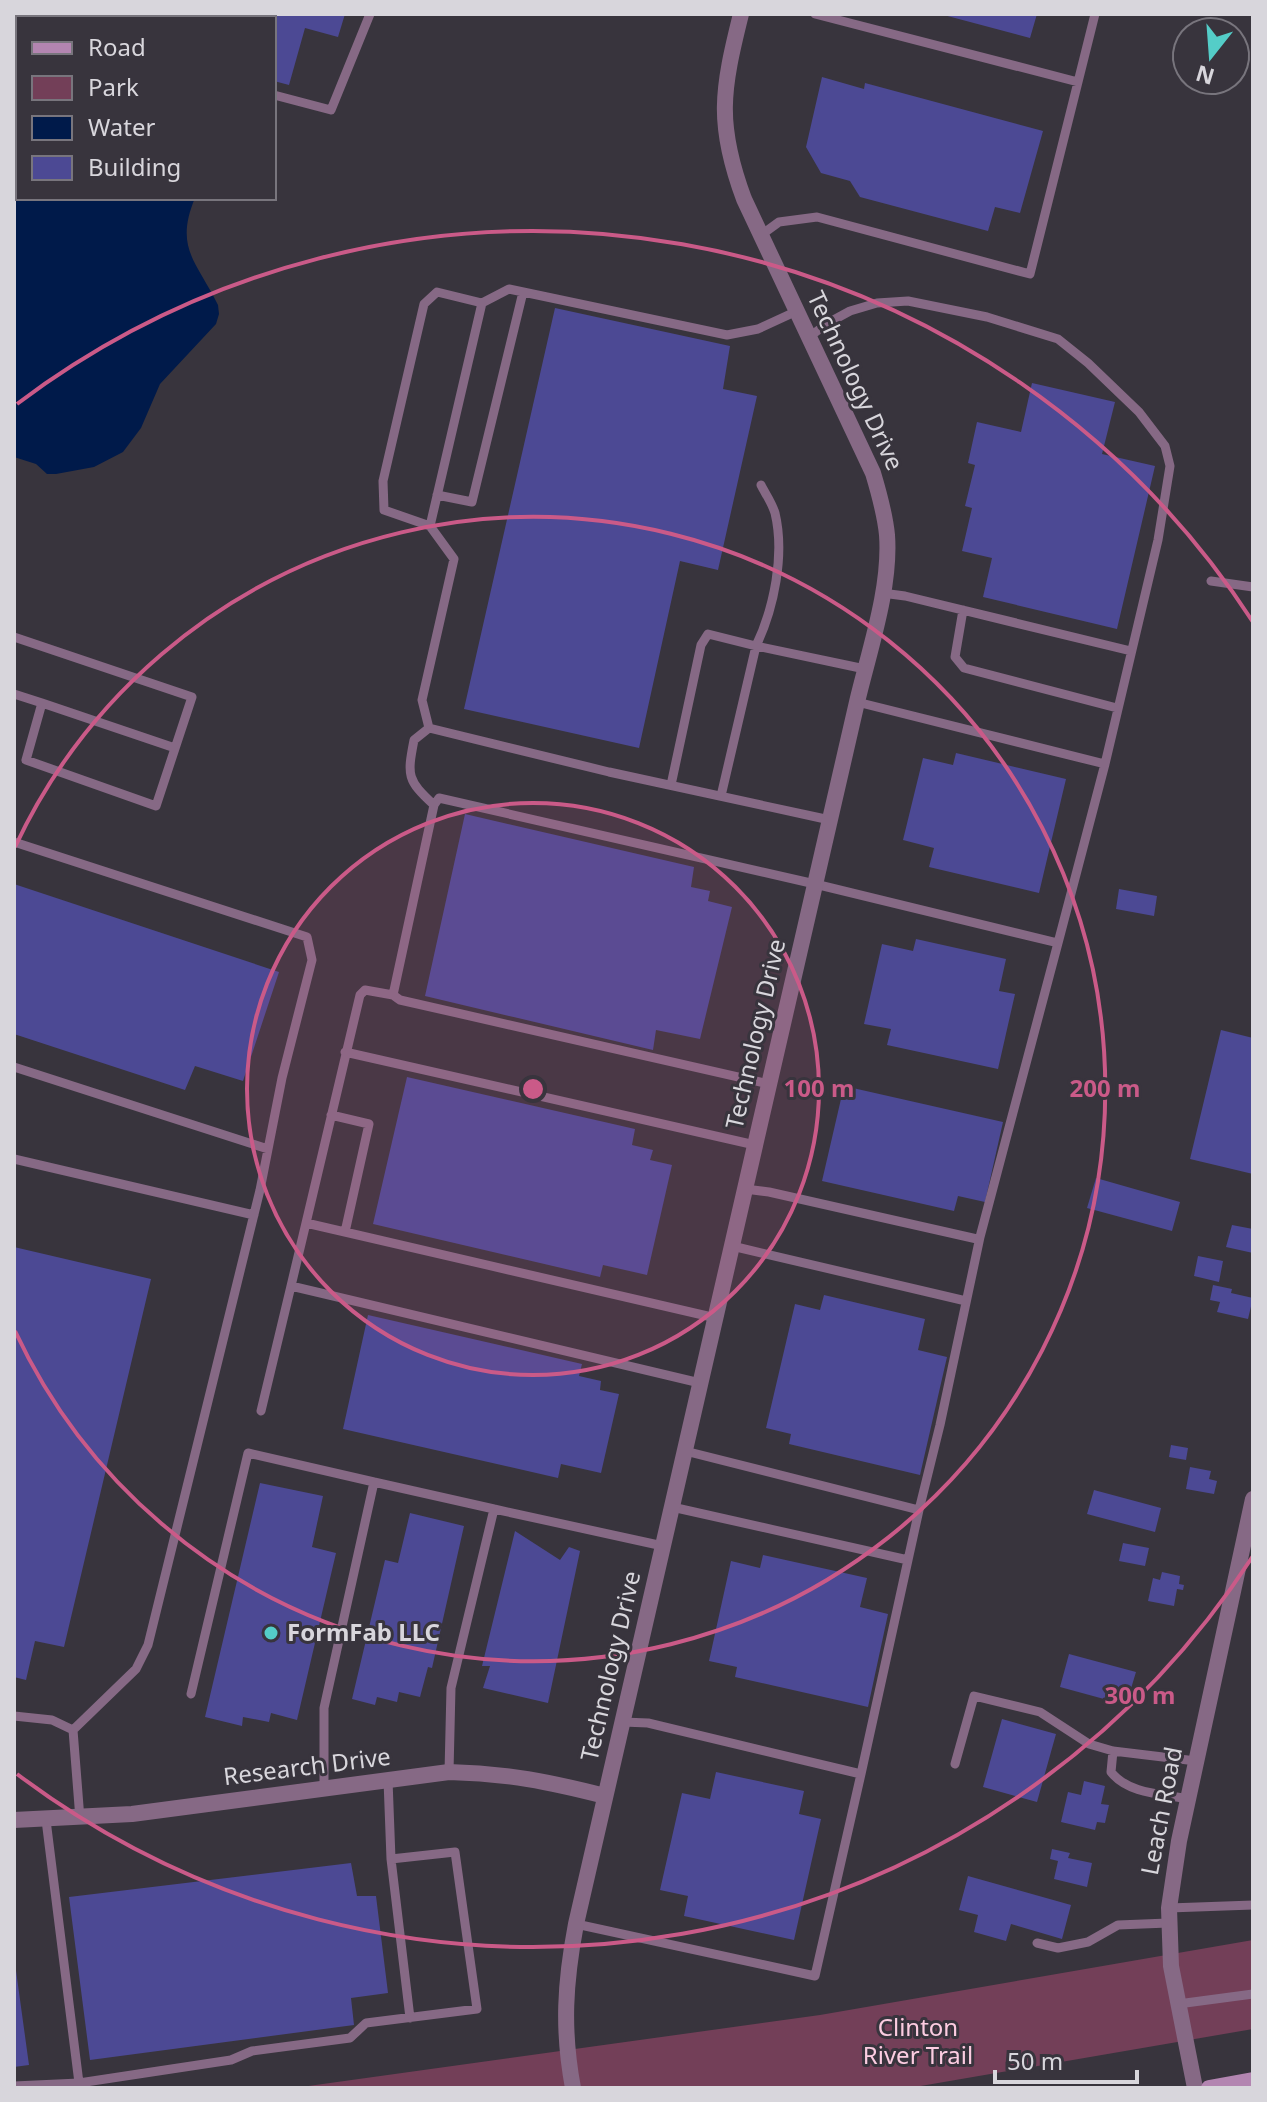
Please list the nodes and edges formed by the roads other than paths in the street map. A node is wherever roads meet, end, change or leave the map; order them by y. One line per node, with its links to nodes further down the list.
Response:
1 (370, 14): 6 (lane)
2 (741, 14): 7 (street, Technology Drive)
3 (815, 14): 5 (lane)
4 (1095, 14): 5 (lane)
5 (1078, 82): 7 (lane)
6 (276, 96)
7 (761, 235): 10 (street, Technology Drive)
8 (523, 292): 9 (lane); 10 (lane); 13 (lane)
9 (482, 303): 13 (lane); 14 (lane)
10 (797, 311): 11 (street, Technology Drive)
11 (809, 337): 17 (street, Technology Drive); 21 (lane)
12 (761, 485): 20 (lane)
13 (437, 495): 14 (lane)
14 (430, 526): 27 (lane)
15 (1211, 581): 16 (lane)
16 (1253, 587)
17 (882, 593): 18 (lane); 22 (street, Technology Drive)
18 (963, 610): 21 (lane); 26 (lane)
19 (14, 637): 28 (lane)
20 (756, 646): 22 (lane); 30 (lane); 31 (lane)
21 (1131, 651): 26 (lane)
22 (865, 669): 24 (street, Technology Drive)
23 (14, 694): 25 (lane)
24 (857, 702): 29 (lane); 33 (street, Technology Drive)
25 (42, 703): 28 (lane); 28 (lane)
26 (1117, 708): 29 (lane)
27 (429, 728): 30 (lane); 32 (lane)
28 (175, 748)
29 (1105, 764): 36 (lane)
30 (671, 785): 31 (lane)
31 (721, 796): 33 (lane)
32 (434, 805): 35 (lane); 37 (lane)
33 (830, 820): 35 (street, Technology Drive)
34 (14, 842): 43 (lane)
35 (815, 884): 36 (lane); 40 (street, Technology Drive)
36 (1058, 943): 49 (lane)
37 (393, 995): 38 (lane); 40 (lane)
38 (345, 1052): 41 (lane); 42 (lane)
39 (14, 1067): 43 (lane)
40 (769, 1084): 42 (street, Technology Drive)
41 (331, 1115): 47 (lane); 48 (lane)
42 (755, 1145): 45 (street, Technology Drive)
43 (268, 1149): 46 (lane)
44 (14, 1159): 46 (lane)
45 (745, 1189): 49 (lane); 50 (street, Technology Drive)
46 (254, 1215): 67 (lane)
47 (306, 1223): 48 (lane); 51 (lane)
48 (345, 1232): 53 (lane)
49 (980, 1237): 52 (lane)
50 (732, 1246): 52 (lane); 53 (street, Technology Drive)
51 (291, 1286): 54 (lane); 55 (lane)
52 (966, 1301): 61 (lane)
53 (716, 1318): 54 (street, Technology Drive)
54 (700, 1383): 56 (street, Technology Drive)
55 (261, 1411)
56 (685, 1451): 59 (street, Technology Drive); 61 (lane)
57 (374, 1482): 60 (lane); 64 (lane); 74 (lane)
58 (1253, 1499): 69 (street, Leach Road)
59 (672, 1507): 62 (street, Technology Drive); 63 (lane)
60 (494, 1509): 62 (lane); 71 (lane)
61 (919, 1510): 63 (lane)
62 (663, 1546): 66 (street, Technology Drive)
63 (908, 1560): 72 (lane)
64 (191, 1694)
65 (14, 1716): 67 (lane)
66 (623, 1722): 72 (lane); 75 (street, Technology Drive)
67 (73, 1730): 77 (lane)
68 (1113, 1751): 69 (lane); 70 (lane); 76 (lane)
69 (1196, 1761): 76 (street, Leach Road)
70 (955, 1764)
71 (449, 1772): 73 (street, Research Drive); 75 (street, Research Drive)
72 (861, 1774): 83 (lane)
73 (388, 1780): 74 (street, Research Drive); 80 (lane)
74 (324, 1788): 77 (street, Research Drive)
75 (605, 1796): 83 (street, Technology Drive)
76 (1188, 1799): 82 (street, Leach Road)
77 (80, 1819): 79 (street, Research Drive)
78 (14, 1820): 79 (street, Research Drive)
79 (46, 1820): 89 (lane)
80 (391, 1859): 87 (lane); 87 (lane)
81 (1253, 1905): 82 (lane)
82 (1169, 1915): 84 (lane); 86 (street, Leach Road)
83 (576, 1924): 91 (street, Technology Drive)
84 (1037, 1943)
85 (1253, 1994): 86 (lane)
86 (1178, 2004): 92 (street, Leach Road)
87 (410, 2018): 89 (lane)
88 (1253, 2080): 93 (main road)
89 (79, 2083): 90 (lane)
90 (14, 2086)
91 (573, 2088)
92 (1195, 2088)
93 (1209, 2088)

